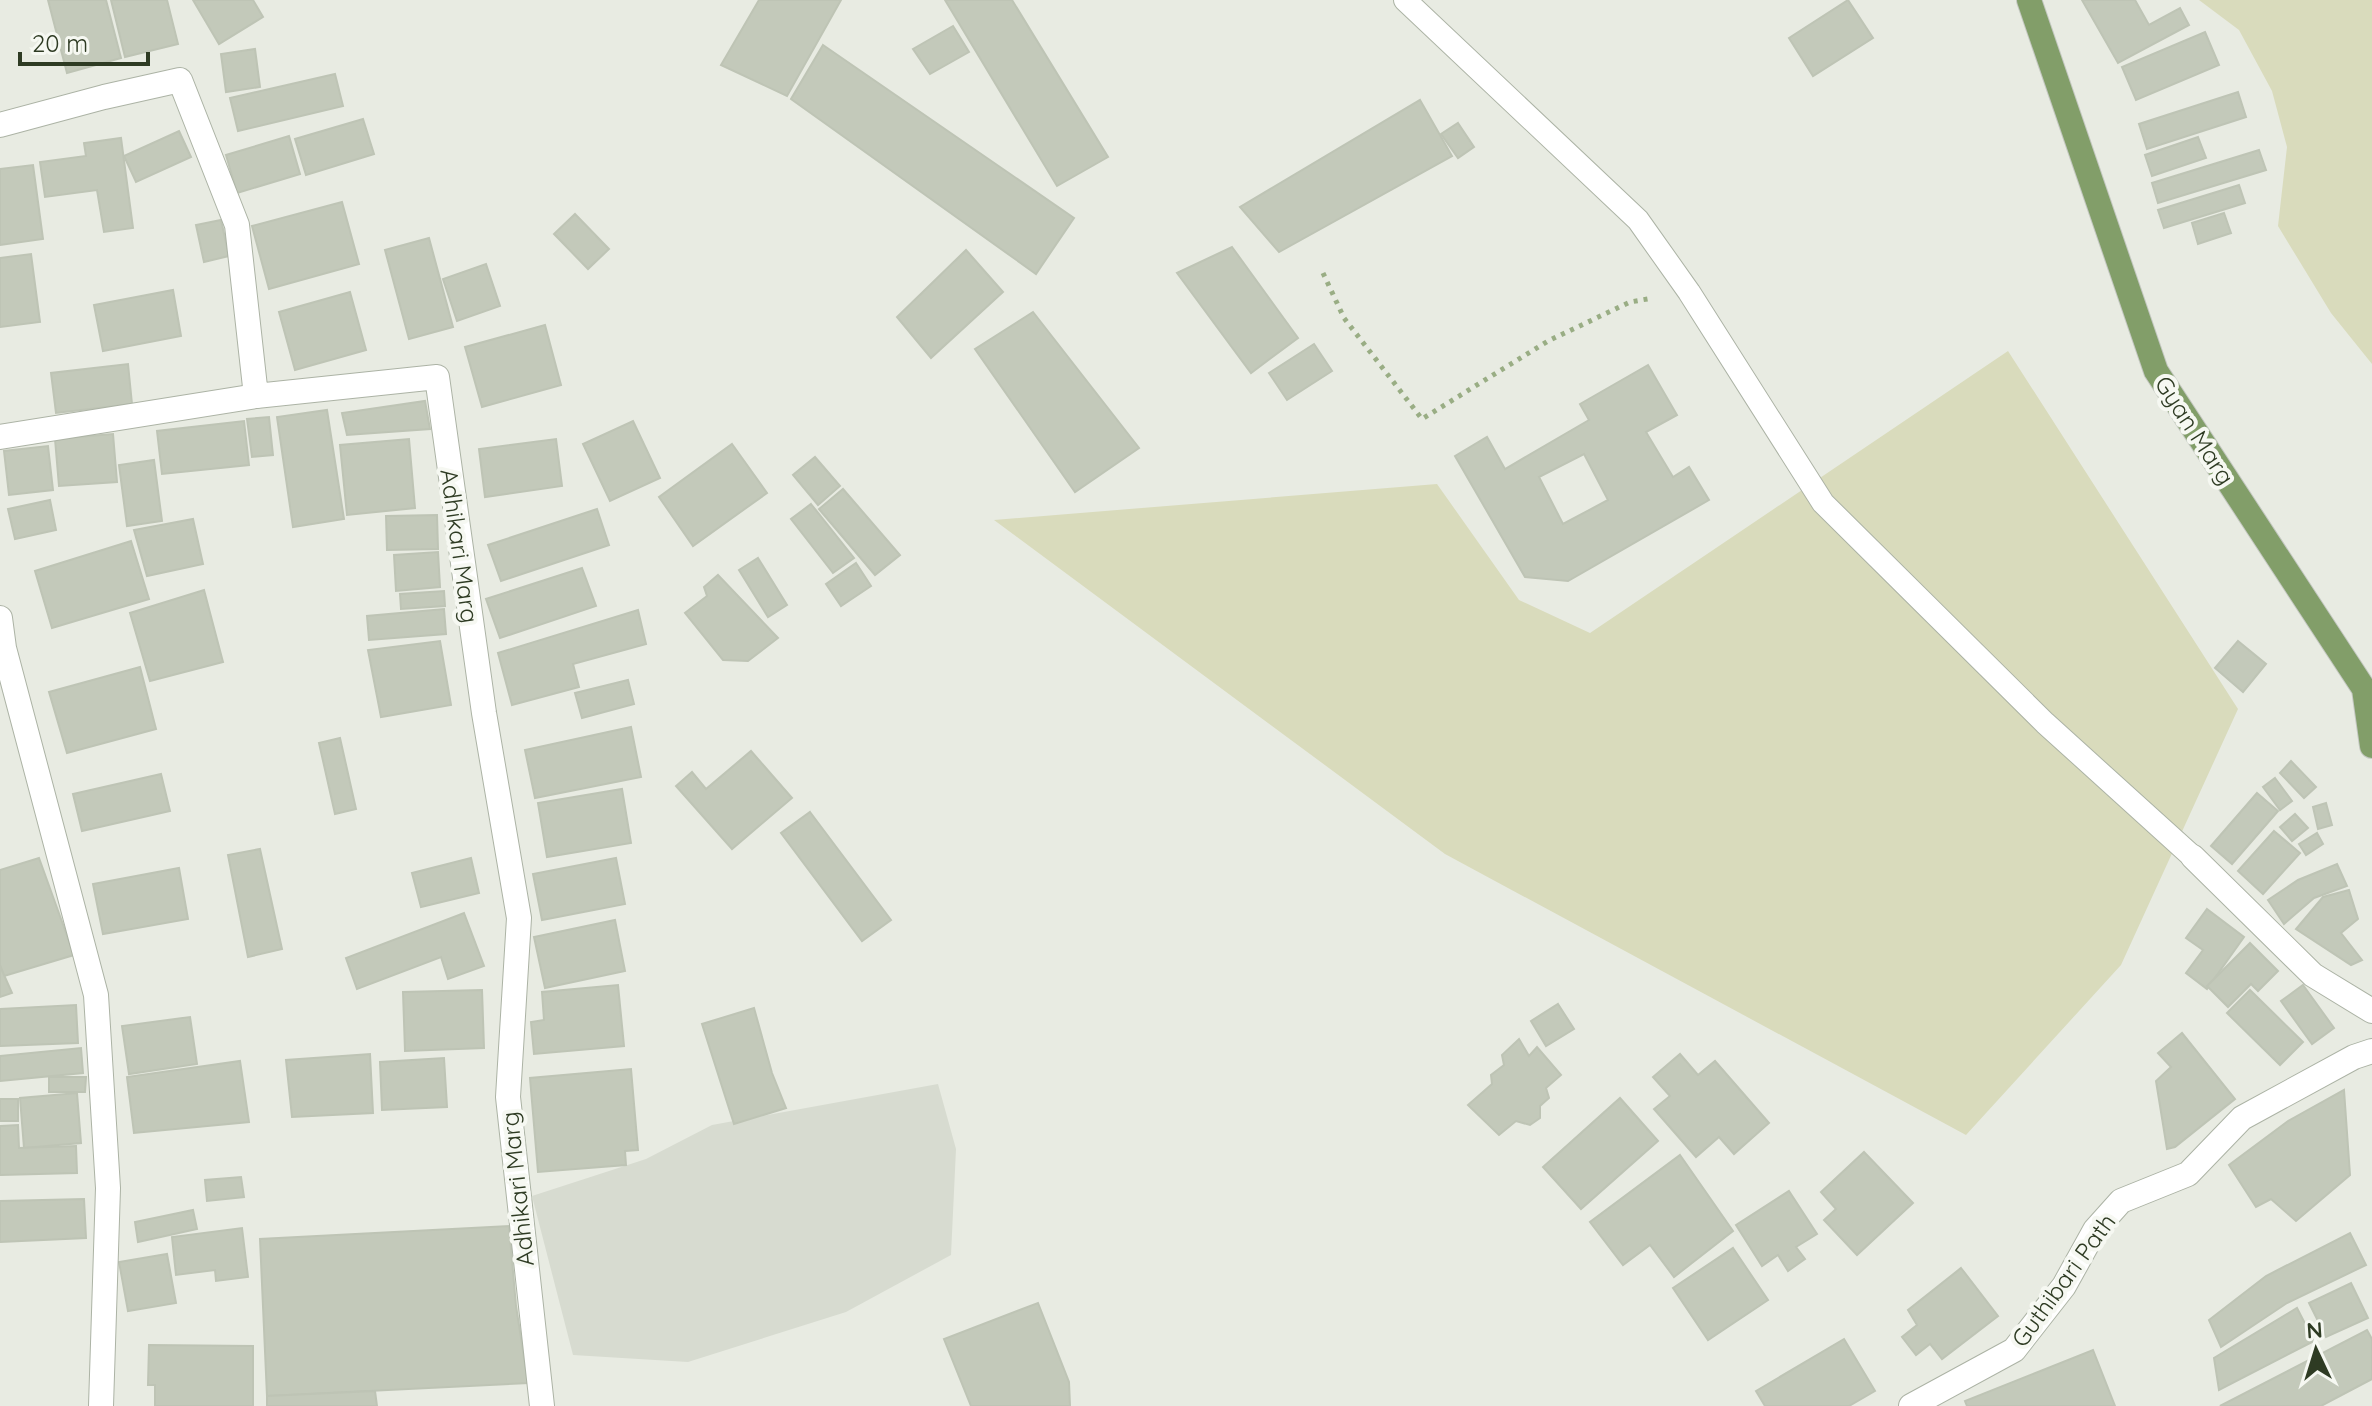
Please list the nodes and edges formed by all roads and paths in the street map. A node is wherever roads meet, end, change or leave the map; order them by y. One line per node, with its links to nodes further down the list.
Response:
1 (1405, 0): 5 (lane)
2 (2029, 0): 9 (main road, Gyan Marg)
3 (0, 125): 6 (street)
4 (1323, 273): 5 (path)
5 (1689, 292): 10 (lane)
6 (256, 396): 7 (street); 14 (street, Adhikari Marg)
7 (0, 437)
8 (0, 618): 13 (street)
9 (2372, 746)
10 (2193, 857): 11 (street)
11 (2372, 1011)
12 (2372, 1051): 15 (street, Guthibari Path)
13 (101, 1406)
14 (542, 1406)
15 (1911, 1406)

